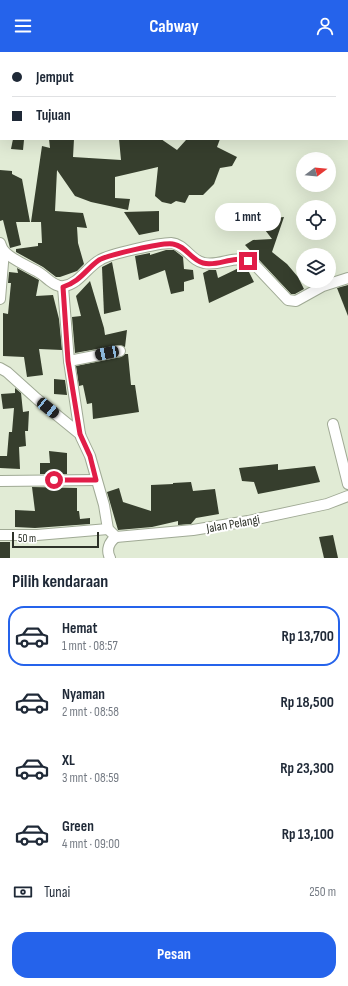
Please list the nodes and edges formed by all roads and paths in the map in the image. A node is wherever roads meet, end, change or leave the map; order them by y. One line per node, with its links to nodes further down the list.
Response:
1 (2, 247): 3 (street); 4 (street)
2 (348, 278): 3 (street)
3 (63, 287): 6 (street)
4 (0, 299)
5 (120, 351): 6 (street)
6 (68, 361): 9 (street)
7 (0, 368): 9 (street)
8 (333, 424): 12 (street)
9 (80, 434): 10 (street)
10 (96, 480): 11 (street); 14 (street)
11 (0, 481)
12 (348, 484)
13 (348, 496): 16 (street, Jalan Pelangi)
14 (108, 529): 15 (street); 16 (street)
15 (0, 535)
16 (116, 537): 17 (street)
17 (110, 558)

